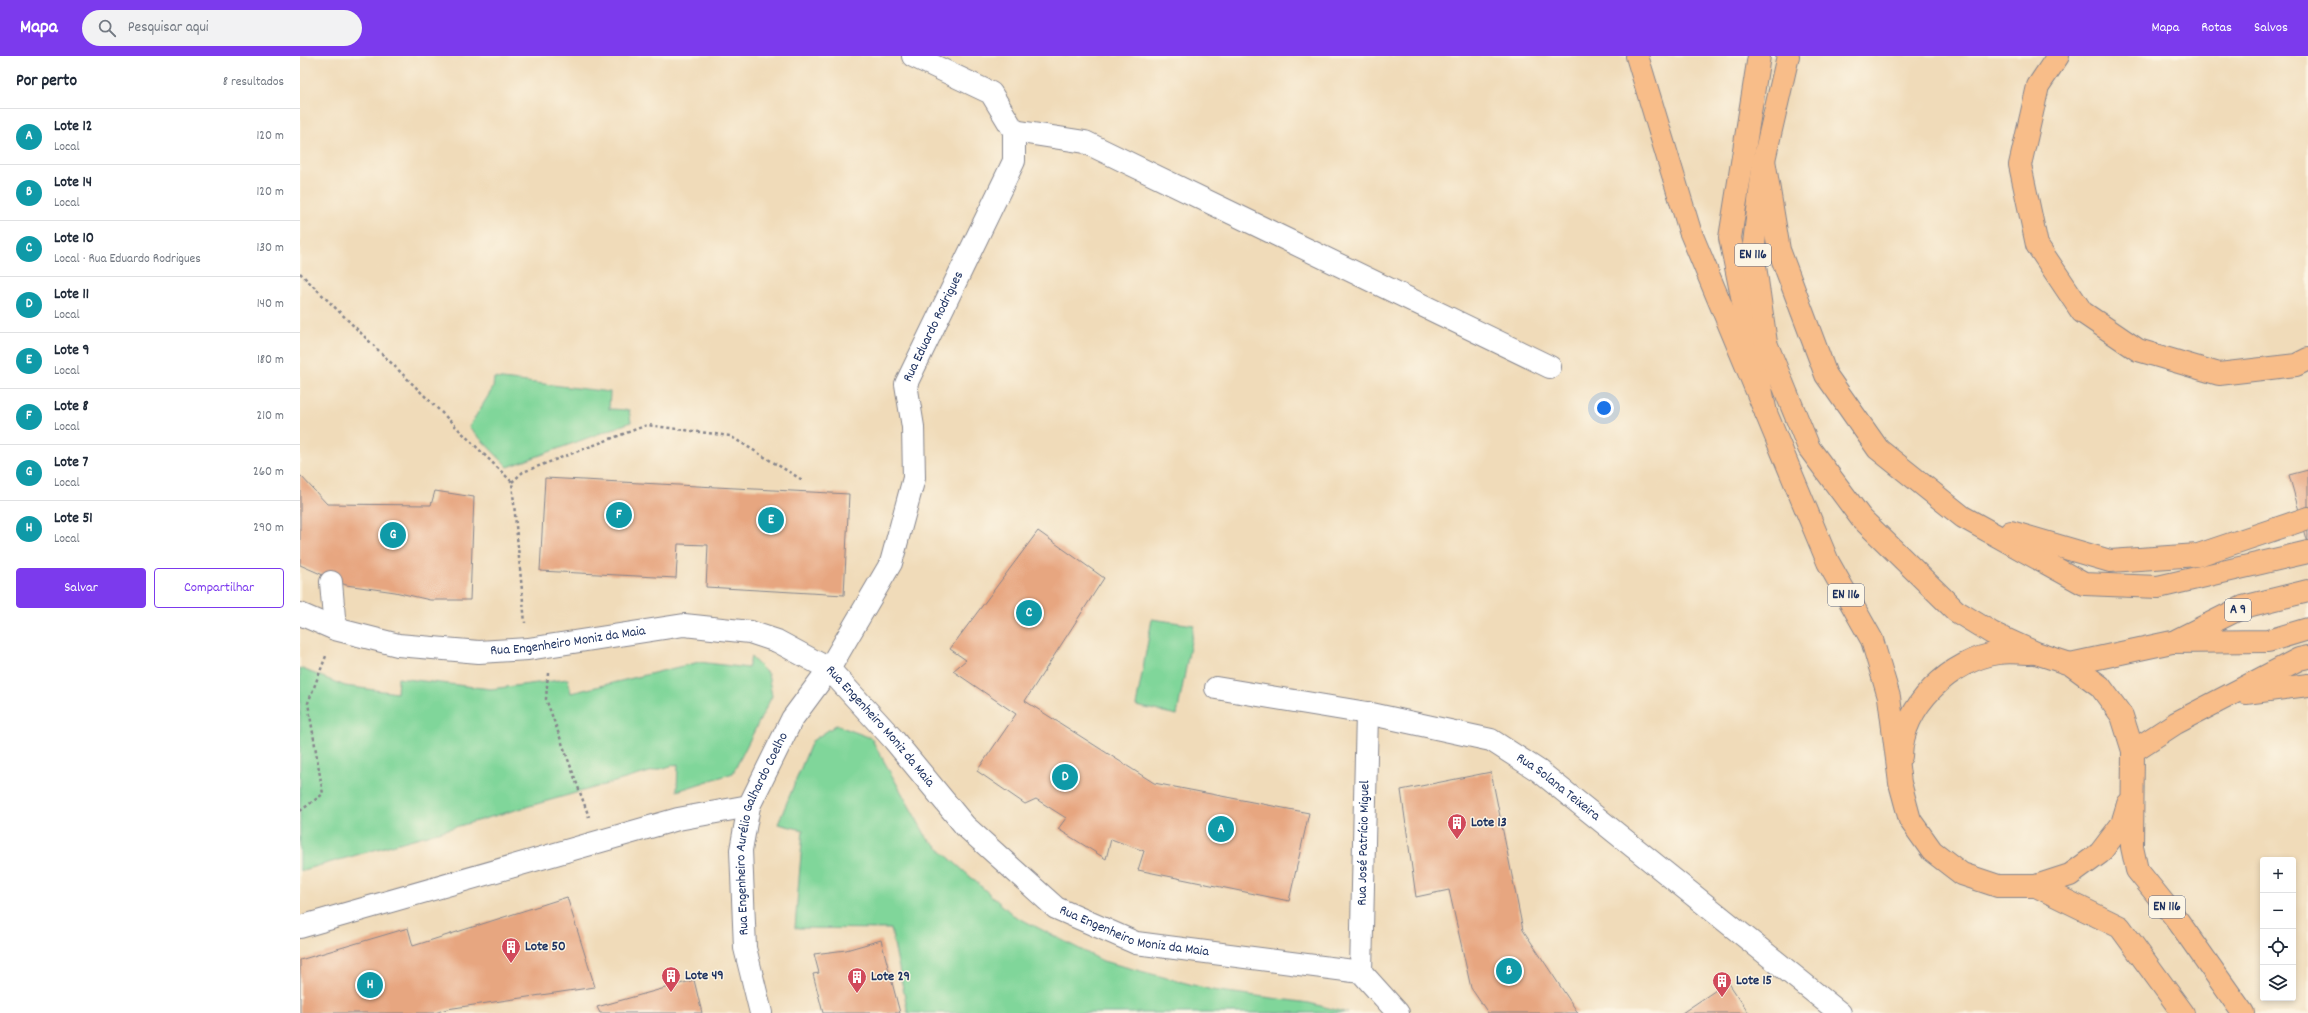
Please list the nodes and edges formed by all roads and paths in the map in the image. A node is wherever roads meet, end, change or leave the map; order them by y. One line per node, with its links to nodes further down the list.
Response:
1 (913, 56): 6 (street)
2 (1637, 56): 11 (main road)
3 (1759, 56): 11 (main road, EN 116)
4 (1788, 56): 7 (main road, EN 116)
5 (2058, 56): 9 (main road)
6 (1014, 131): 10 (street); 28 (street, Rua Eduardo Rodrigues)
7 (1764, 160): 14 (main road); 25 (main road, EN 116)
8 (300, 273): 13 (path)
9 (2308, 359)
10 (1550, 367)
11 (1766, 413): 35 (main road, EN 116)
12 (804, 481): 13 (path)
13 (512, 482): 24 (path)
14 (1963, 517): 15 (main road); 16 (main road)
15 (2308, 518)
16 (2308, 552)
17 (331, 582): 20 (street)
18 (2308, 591): 22 (main road, A 9)
19 (300, 614): 20 (street, Rua Engenheiro Moniz da Maia)
20 (335, 629): 24 (street, Rua Engenheiro Moniz da Maia)
21 (2308, 629): 22 (main road, A 9)
22 (2172, 642): 27 (main road, A 9)
23 (559, 643): 24 (street, Rua Engenheiro Moniz da Maia); 28 (street, Rua Engenheiro Moniz da Maia); 39 (path)
24 (528, 649)
25 (2036, 653): 27 (main road); 35 (main road)
26 (2308, 656): 32 (main road)
27 (2070, 664): 34 (main road)
28 (829, 669): 37 (street, Rua Engenheiro Aurélio Galhardo Coelho); 42 (street, Rua Engenheiro Moniz da Maia)
29 (317, 681): 38 (path)
30 (2308, 685): 32 (main road)
31 (1216, 688): 33 (street, Rua Solana Teixeira)
32 (2232, 694): 34 (main road)
33 (1367, 713): 42 (street, Rua José Patrício Miguel); 45 (street, Rua Solana Teixeira)
34 (2133, 751): 36 (main road)
35 (1900, 783): 40 (main road)
36 (2133, 788): 40 (main road); 47 (main road, EN 116)
37 (749, 806): 39 (street); 43 (street, Rua Engenheiro Aurélio Galhardo Coelho)
38 (300, 811)
39 (599, 842): 41 (street)
40 (2036, 886): 46 (main road)
41 (300, 927)
42 (1361, 972): 44 (street)
43 (761, 1013)
44 (1398, 1013)
45 (1840, 1013)
46 (2183, 1013)
47 (2243, 1013)

